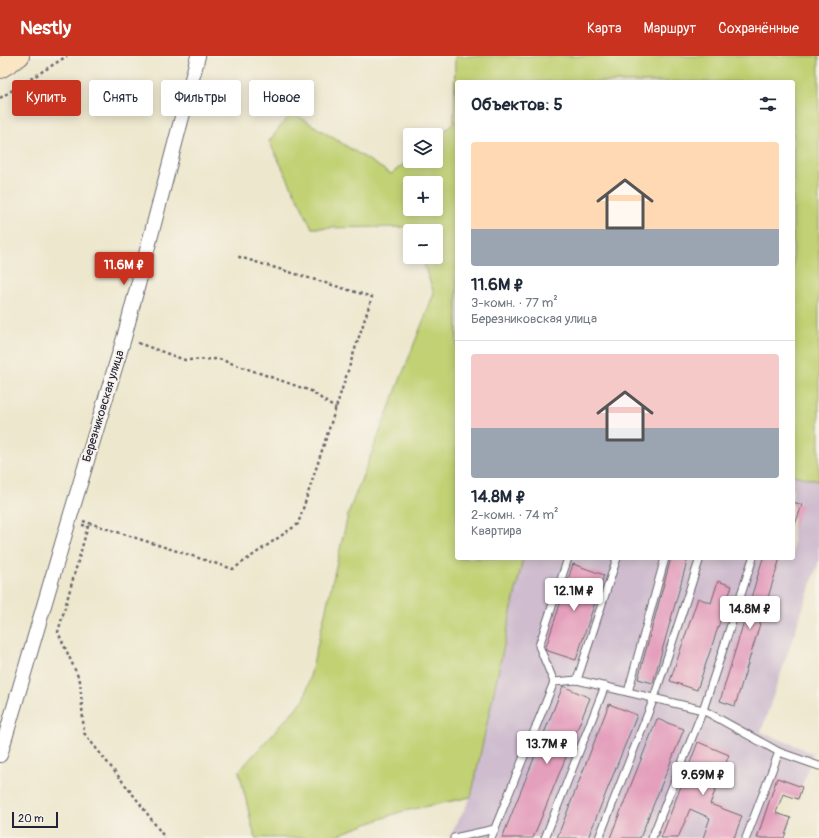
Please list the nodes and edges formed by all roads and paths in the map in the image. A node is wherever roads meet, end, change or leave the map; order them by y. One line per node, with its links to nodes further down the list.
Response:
1 (19, 56): 4 (main road)
2 (67, 56): 5 (path)
3 (198, 56): 7 (street, Березниковская улица)
4 (0, 68)
5 (0, 98)
6 (236, 256): 8 (path)
7 (124, 338): 8 (path); 9 (street, Березниковская улица)
8 (336, 409): 9 (path)
9 (69, 519): 22 (street, Березниковская улица); 25 (path)
10 (567, 560): 16 (lane)
11 (616, 560): 15 (lane)
12 (664, 560): 18 (lane)
13 (699, 560): 19 (lane)
14 (752, 560): 20 (lane)
15 (577, 680): 16 (lane); 17 (lane)
16 (554, 682): 24 (lane)
17 (606, 686): 18 (lane); 28 (lane)
18 (628, 692): 19 (lane)
19 (654, 698): 20 (lane); 29 (lane)
20 (703, 710): 21 (lane); 30 (lane)
21 (778, 752): 23 (lane); 31 (lane)
22 (0, 755)
23 (819, 766)
24 (495, 829): 26 (lane); 27 (lane)
25 (165, 838)
26 (454, 838)
27 (492, 838)
28 (545, 838)
29 (599, 838)
30 (652, 838)
31 (746, 838)

